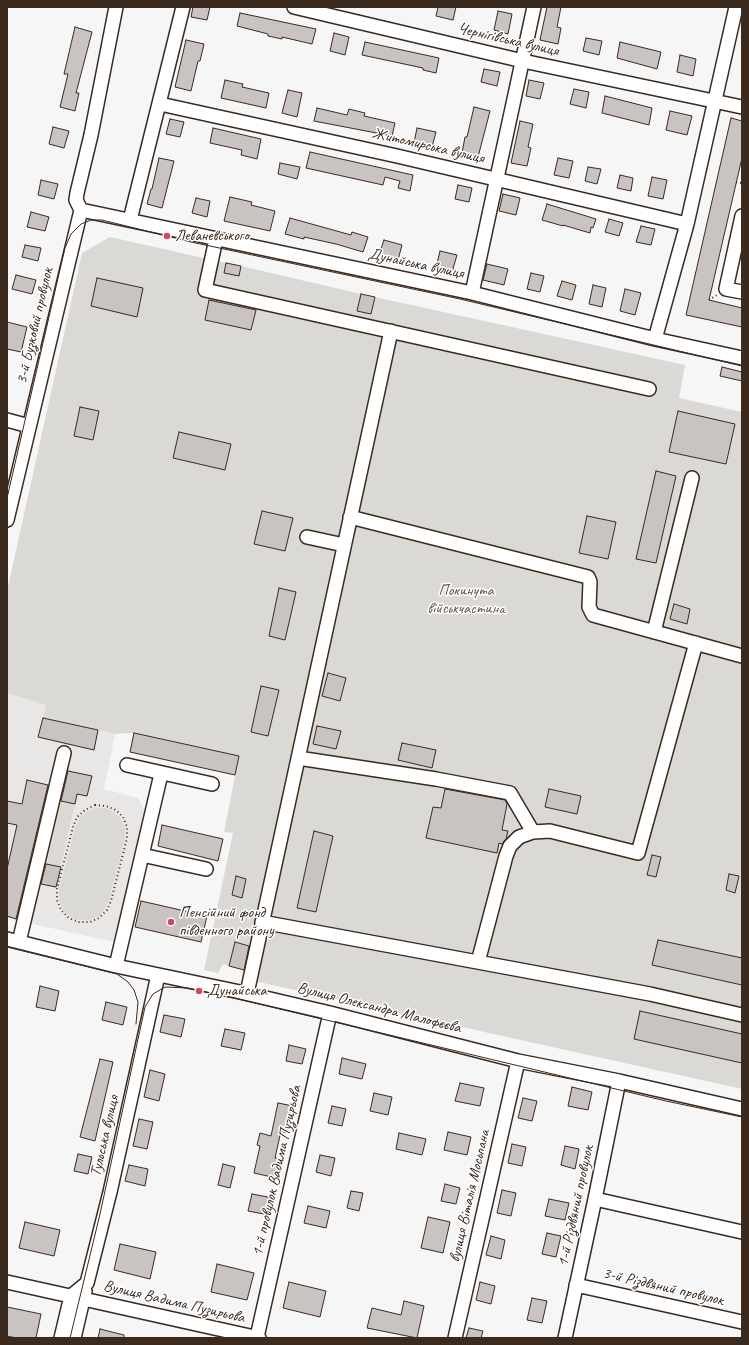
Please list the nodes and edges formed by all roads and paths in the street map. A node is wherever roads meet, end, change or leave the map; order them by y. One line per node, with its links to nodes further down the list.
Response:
1 (116, 7): 13 (street)
2 (183, 7): 8 (street)
3 (294, 7): 6 (street, Чернігівська вулиця)
4 (534, 7): 6 (street)
5 (736, 7): 7 (street)
6 (523, 61): 7 (street, Чернігівська вулиця); 10 (street)
7 (716, 102): 9 (street, Чернігівська вулиця); 16 (street)
8 (160, 104): 10 (street, Житомирська вулиця); 15 (street)
9 (742, 107)
10 (497, 180): 16 (street, Житомирська вулиця); 19 (street)
11 (736, 182): 12 (path)
12 (742, 184)
13 (81, 210): 15 (street, Дунайська вулиця); 25 (street, 3-й Бузковий провулок)
14 (742, 216): 18 (street)
15 (130, 220): 17 (street, Дунайська вулиця)
16 (687, 224): 21 (street)
17 (216, 238): 19 (street, Дунайська вулиця); 20 (street)
18 (742, 292)
19 (472, 293): 21 (street, Дунайська вулиця)
20 (391, 331): 23 (street); 27 (street)
21 (655, 339): 22 (street, Дунайська вулиця)
22 (742, 358)
23 (649, 388)
24 (7, 420): 25 (street)
25 (29, 426): 28 (street, 3-й Бузковий провулок)
26 (692, 478): 31 (street)
27 (350, 518): 30 (street); 31 (street)
28 (7, 520)
29 (307, 536): 30 (street)
30 (344, 545): 35 (street)
31 (654, 632): 32 (street)
32 (696, 643): 33 (street); 39 (street)
33 (742, 656)
34 (64, 752): 44 (street)
35 (298, 758): 39 (street); 43 (street)
36 (127, 766): 37 (street)
37 (161, 774): 38 (street); 40 (street)
38 (212, 784)
39 (534, 832): 45 (street)
40 (142, 855): 41 (street); 46 (street)
41 (206, 869)
42 (111, 901): 42 (path)
43 (262, 922): 45 (street); 48 (street)
44 (13, 940): 46 (street, Вулиця Олександра Малофєєва)
45 (478, 962): 50 (street)
46 (116, 966): 47 (street, Вулиця Олександра Малофєєва)
47 (158, 975): 48 (street, Вулиця Олександра Малофєєва); 58 (street, Тульська вулиця)
48 (247, 993): 49 (street, Вулиця Олександра Малофєєва)
49 (330, 1013): 51 (street, Вулиця Олександра Малофєєва); 62 (street, 1-й провулок Вадима Пузирьова)
50 (742, 1015)
51 (518, 1061): 52 (street, Вулиця Олександра Малофєєва); 63 (street, вулиця Віталія Мосьпана)
52 (619, 1081): 53 (street, Вулиця Олександра Малофєєва); 54 (street, 1-й Різдвяний провулок)
53 (742, 1109)
54 (595, 1199): 55 (street); 57 (street, 1-й Різдвяний провулок)
55 (742, 1232)
56 (7, 1282): 58 (street, Вулиця Вадима Пузирьова)
57 (576, 1285): 59 (street, 3-й Різдвяний провулок); 64 (street, 1-й Різдвяний провулок)
58 (76, 1298): 60 (street); 61 (street); 62 (street, Вулиця Вадима Пузирьова)
59 (742, 1322)
60 (61, 1338)
61 (74, 1338)
62 (258, 1338)
63 (455, 1338)
64 (565, 1338)

